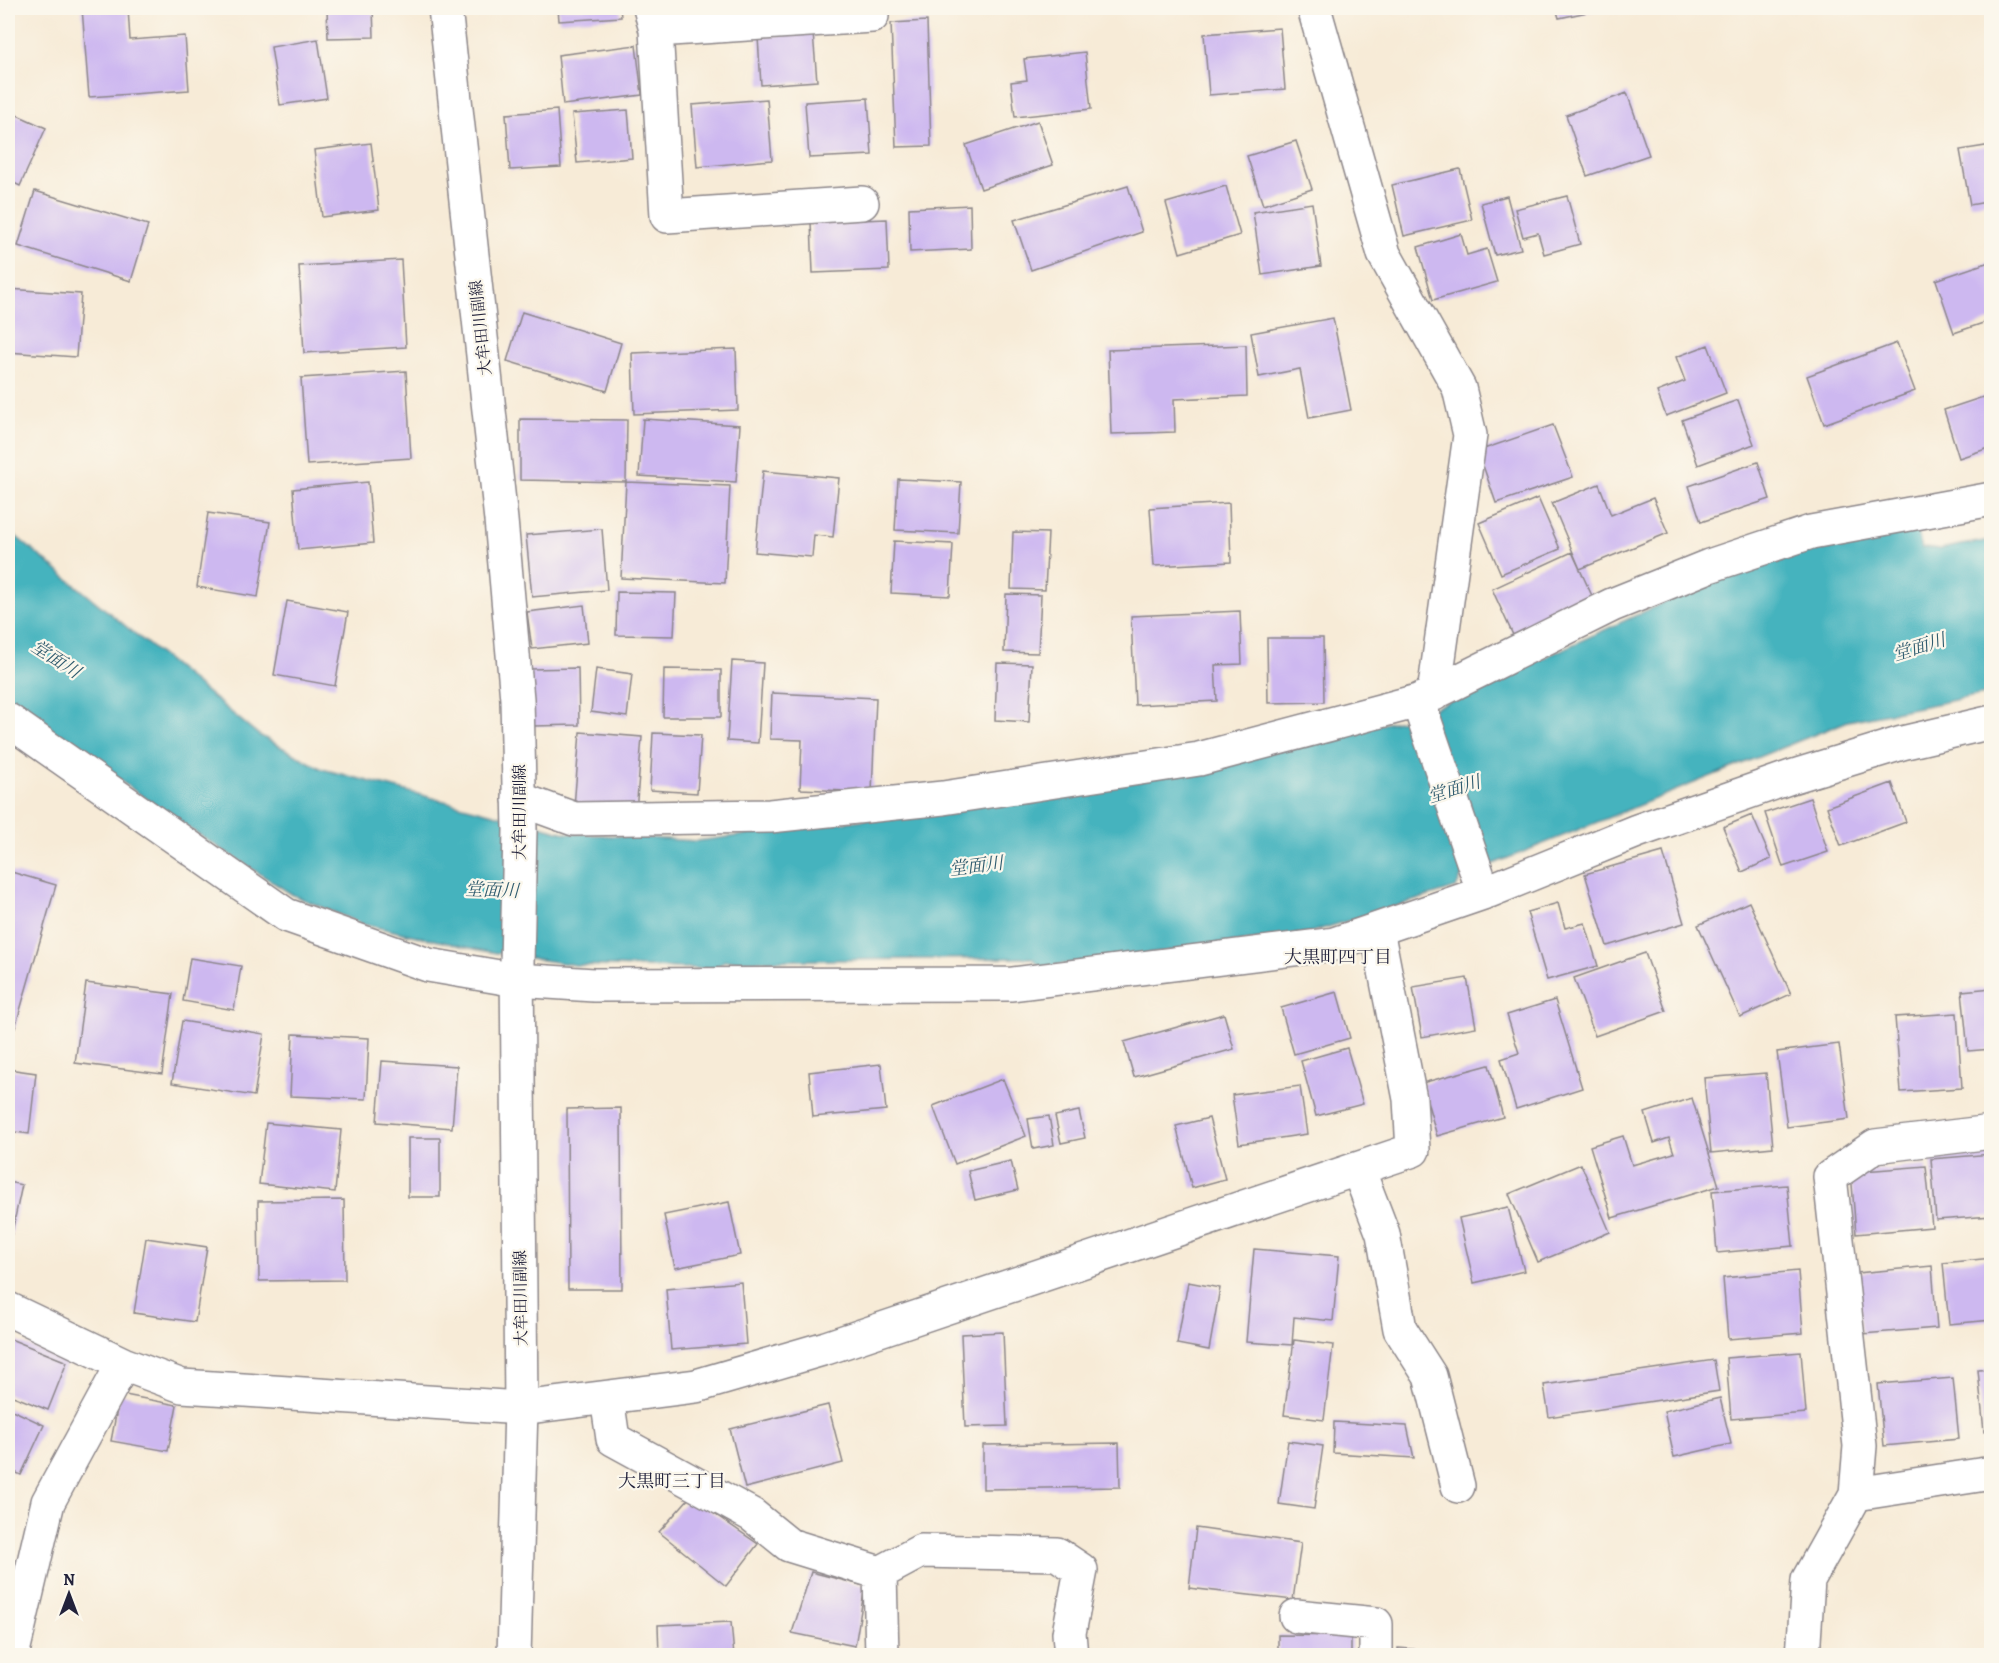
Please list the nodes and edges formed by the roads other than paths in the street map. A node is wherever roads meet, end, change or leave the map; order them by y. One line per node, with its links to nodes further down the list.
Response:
1 (445, 8): 10 (street, 大牟田川副線)
2 (1314, 8): 7 (street)
3 (872, 16): 4 (street)
4 (653, 19): 5 (street)
5 (862, 203)
6 (1992, 499): 7 (street)
7 (1426, 698): 10 (street); 11 (street)
8 (8, 720): 13 (street)
9 (1992, 722): 11 (street)
10 (520, 814): 13 (street, 大牟田川副線)
11 (1484, 885): 12 (street)
12 (1377, 930): 13 (street); 15 (street)
13 (517, 972): 19 (street, 大牟田川副線)
14 (1992, 1132): 22 (street)
15 (1358, 1168): 18 (street); 21 (street)
16 (8, 1309): 17 (street)
17 (123, 1364): 19 (street); 24 (street)
18 (607, 1398): 19 (street); 23 (street)
19 (521, 1408): 27 (street, 大牟田川副線)
20 (1992, 1473): 22 (street)
21 (1458, 1486)
22 (1856, 1494): 31 (street)
23 (880, 1573): 28 (street); 29 (street)
24 (20, 1576): 26 (street)
25 (1296, 1616): 30 (street)
26 (12, 1656)
27 (514, 1656)
28 (882, 1656)
29 (1071, 1656)
30 (1376, 1656)
31 (1803, 1656)

